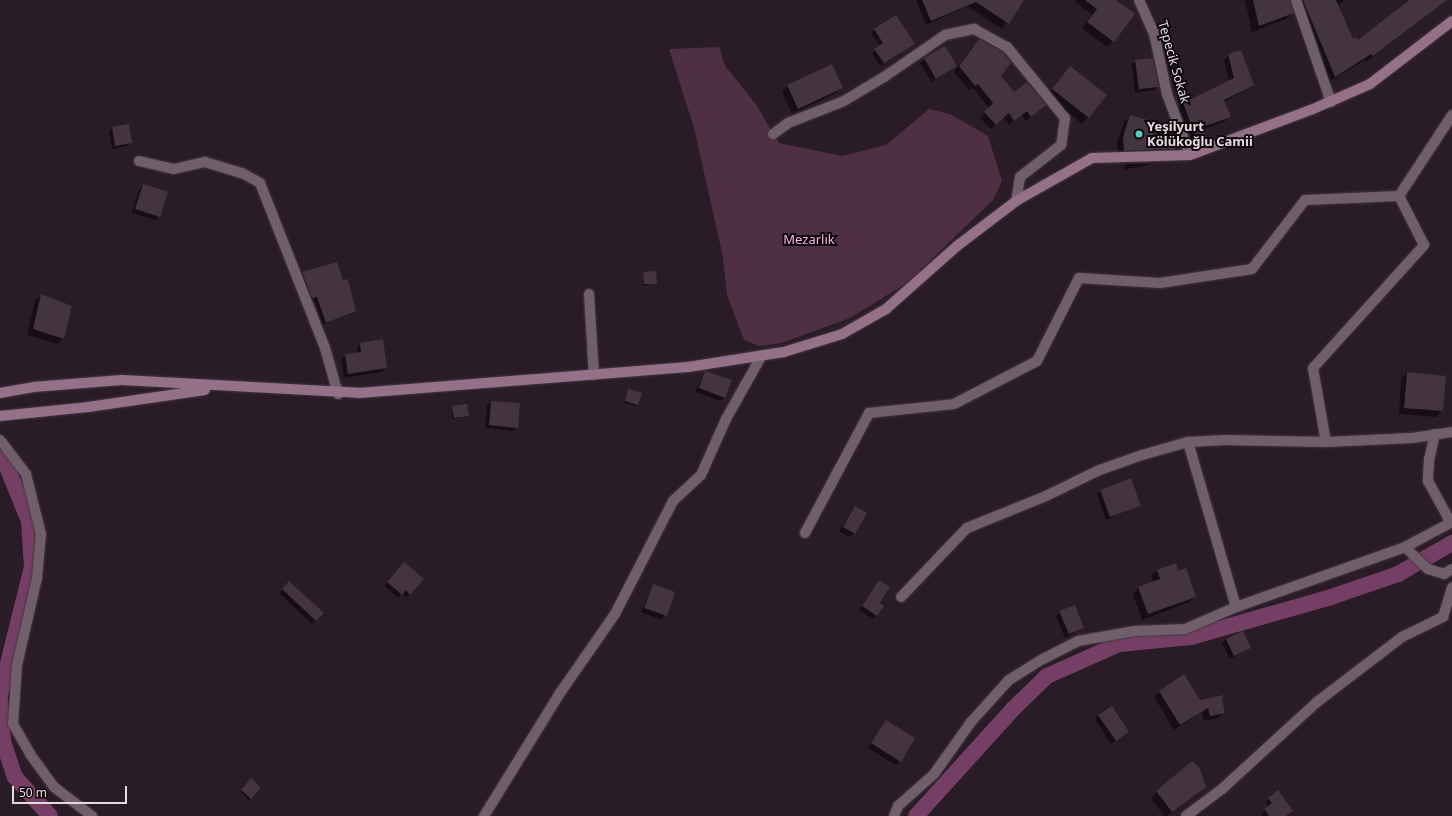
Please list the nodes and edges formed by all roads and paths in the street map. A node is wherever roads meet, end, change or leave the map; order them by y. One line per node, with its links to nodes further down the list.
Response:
1 (1296, 0): 4 (street)
2 (1142, 1): 7 (street, Tepecik Sokak)
3 (1452, 21): 4 (main road)
4 (1331, 102): 7 (main road)
5 (1452, 115): 9 (street)
6 (773, 134): 10 (street)
7 (1190, 154): 10 (main road)
8 (139, 161): 16 (street)
9 (1399, 196): 22 (street); 24 (street)
10 (1016, 201): 12 (main road)
11 (589, 294): 13 (street)
12 (762, 355): 13 (main road); 31 (street)
13 (594, 375): 16 (main road)
14 (225, 388): 15 (main road); 16 (main road); 17 (main road)
15 (0, 393)
16 (338, 394)
17 (0, 416)
18 (1452, 432): 19 (street)
19 (1436, 434): 22 (street); 23 (street)
20 (0, 440): 30 (street)
21 (1188, 442): 22 (street); 28 (street); 29 (street)
22 (1326, 442)
23 (1452, 523): 25 (street)
24 (805, 533)
25 (1405, 547): 26 (street); 29 (street)
26 (1452, 569)
27 (1452, 587): 33 (street)
28 (901, 597)
29 (1236, 607): 32 (street)
30 (92, 816)
31 (484, 816)
32 (894, 816)
33 (1186, 816)

